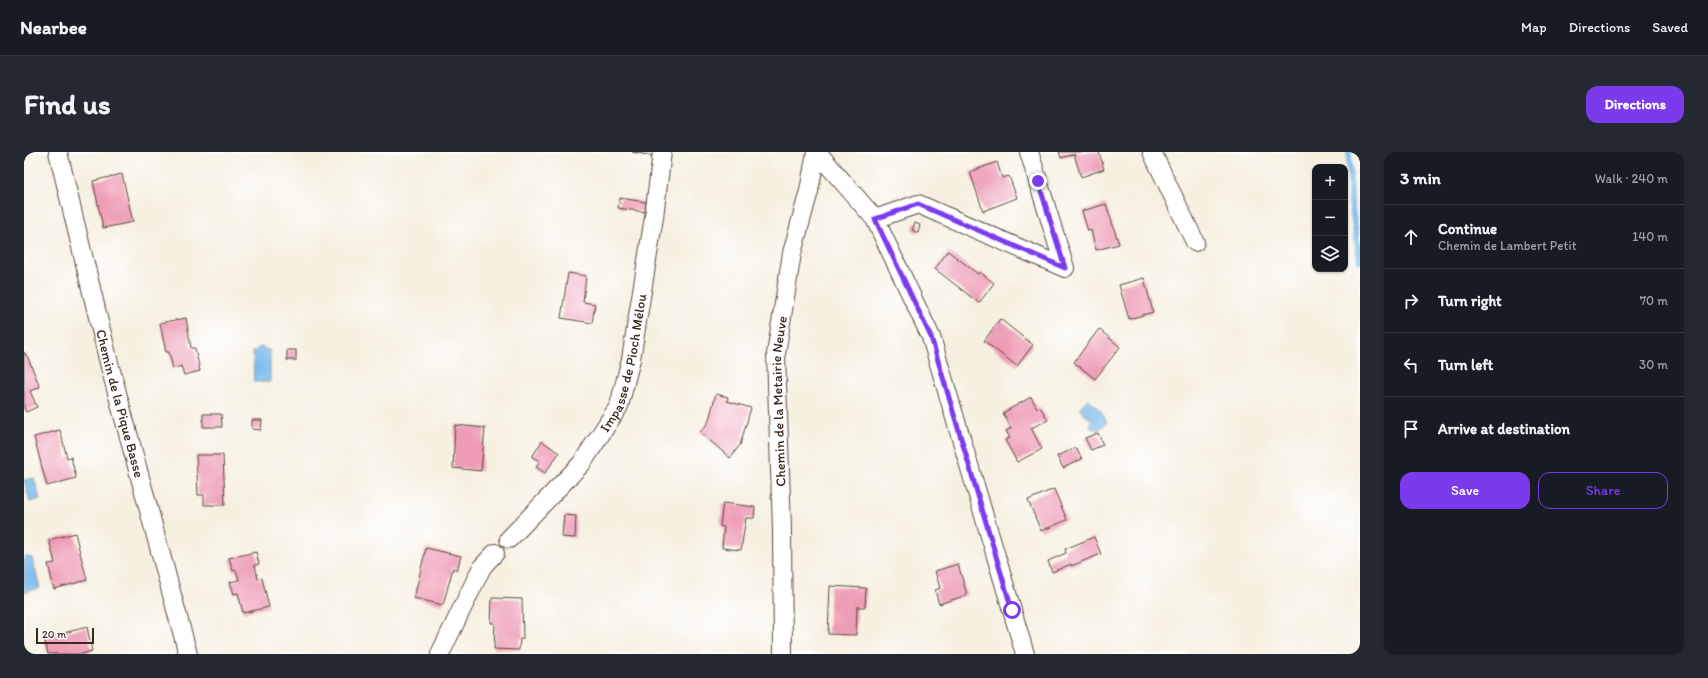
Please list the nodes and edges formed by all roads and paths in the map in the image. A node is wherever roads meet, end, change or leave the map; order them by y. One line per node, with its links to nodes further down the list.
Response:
1 (58, 152): 10 (street, Chemin de la Pique Basse)
2 (662, 152): 8 (street, Impasse de Pioch Mélou)
3 (816, 152): 6 (street); 12 (street, Chemin de la Metairie Neuve)
4 (1029, 152): 6 (street)
5 (1152, 152): 7 (street)
6 (875, 219): 13 (street)
7 (1195, 242)
8 (509, 539)
9 (495, 553): 11 (street)
10 (188, 654)
11 (440, 654)
12 (783, 654)
13 (1025, 654)

